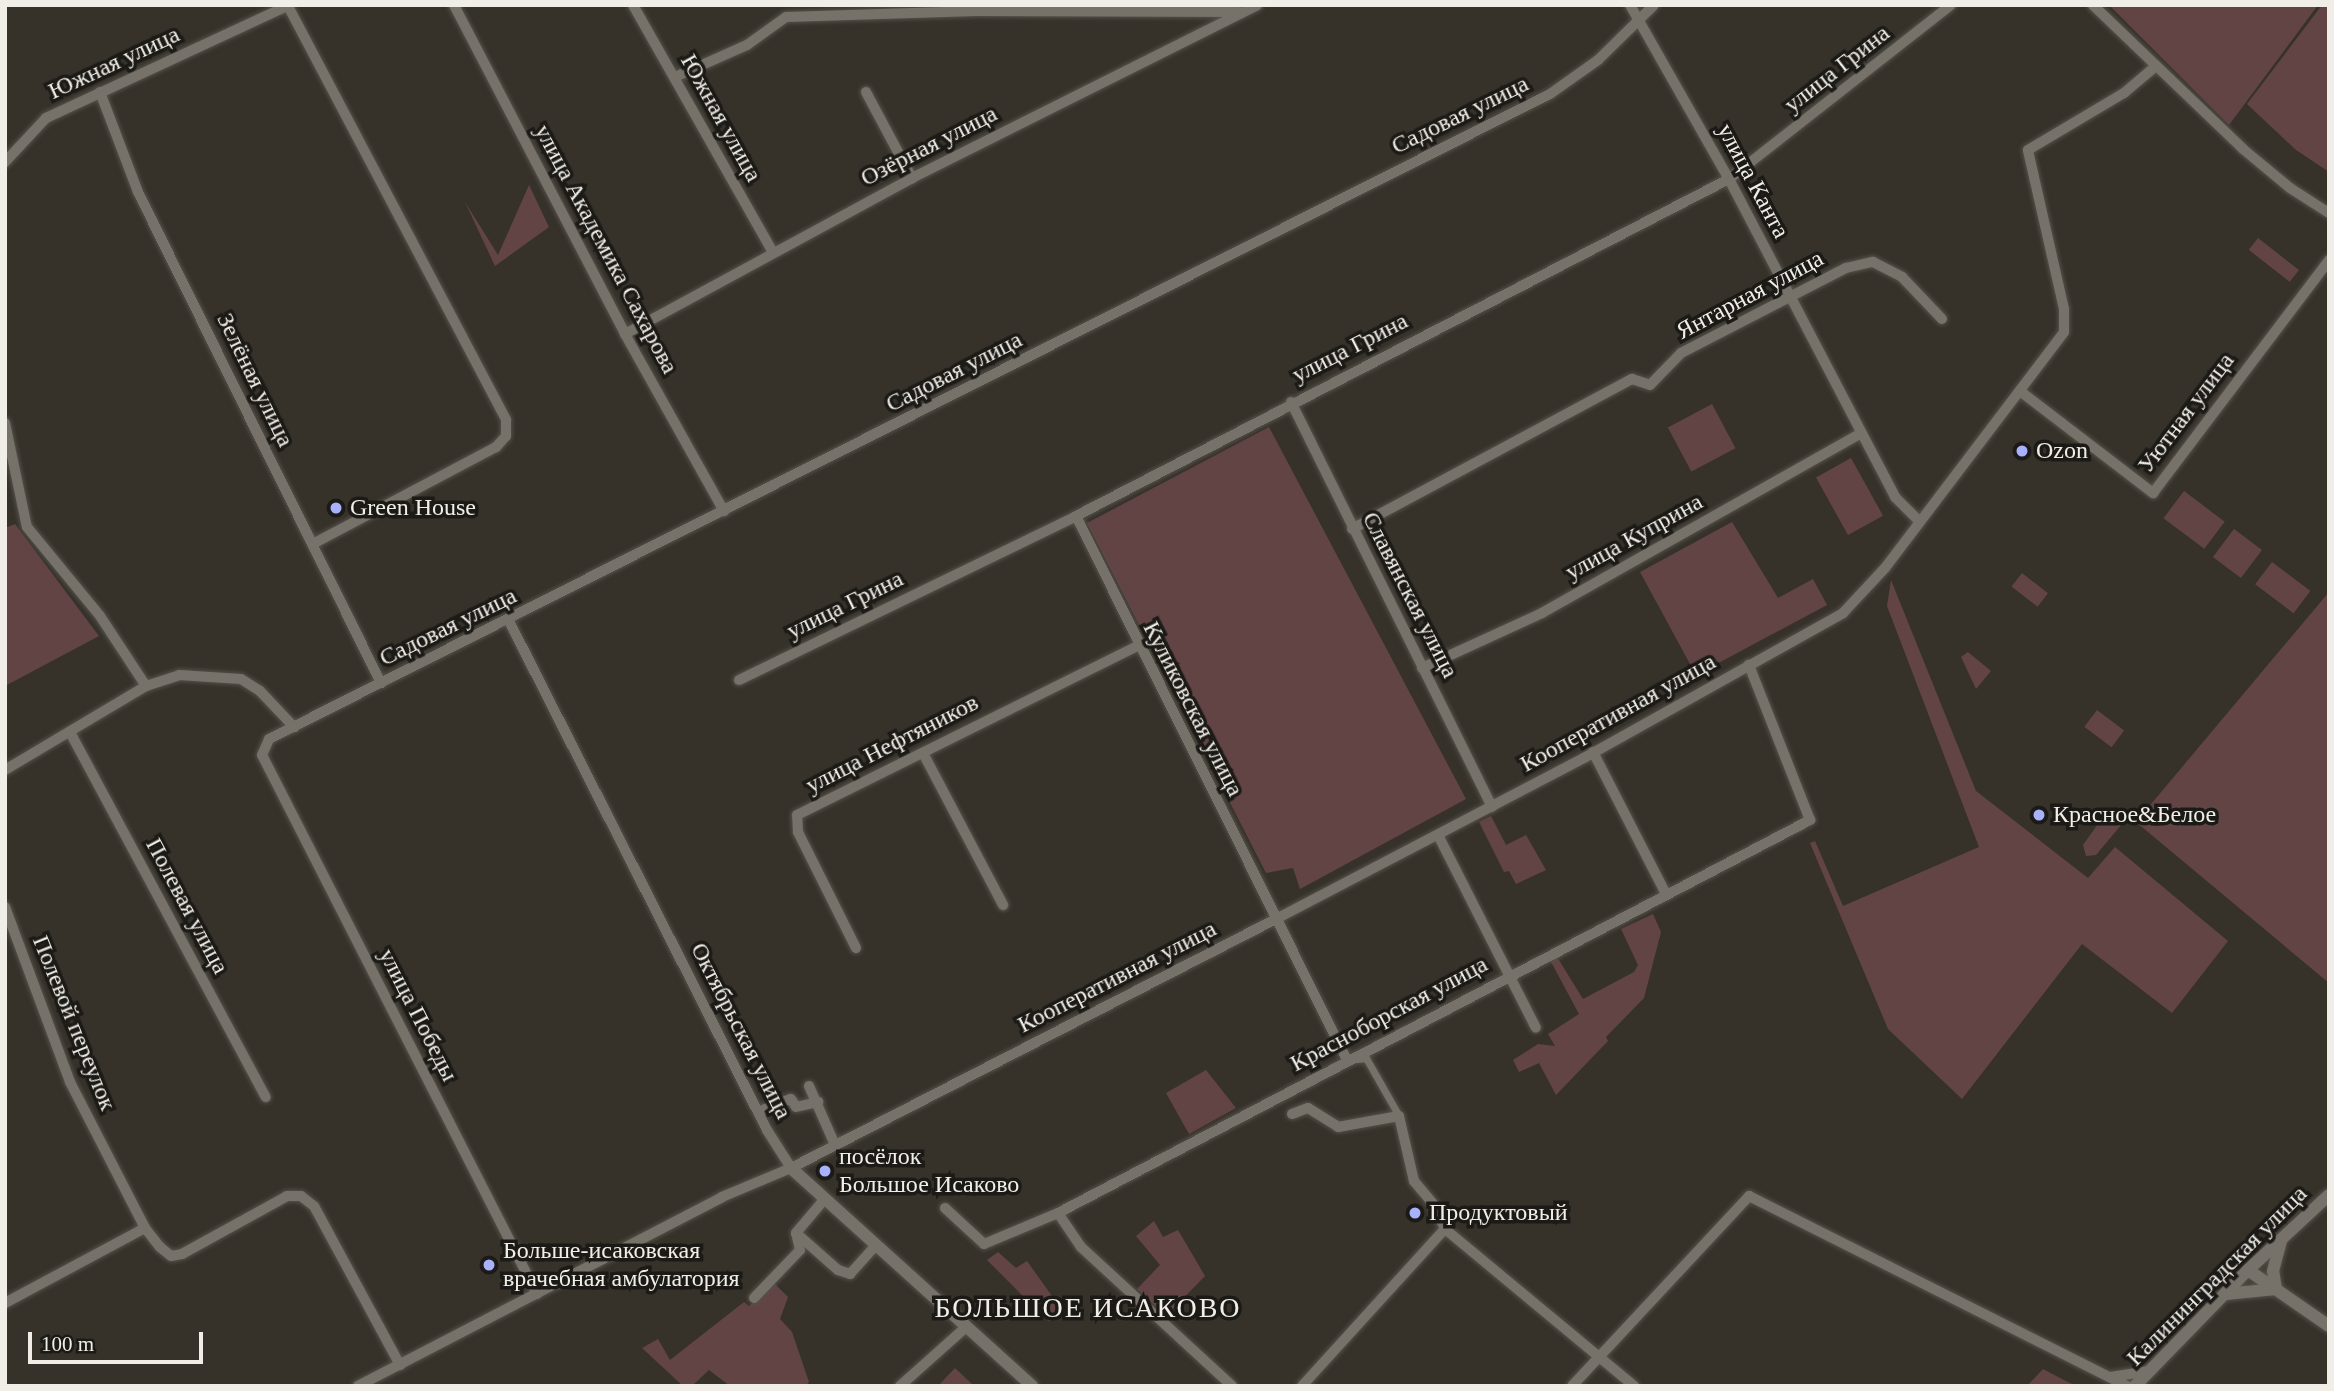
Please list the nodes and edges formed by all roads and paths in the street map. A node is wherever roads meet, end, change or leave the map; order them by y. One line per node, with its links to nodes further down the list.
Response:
1 (454, 5): 24 (street, улица Академика Сахарова)
2 (633, 5): 13 (street, Южная улица)
3 (1257, 5): 10 (street, Озёрная улица)
4 (1630, 5): 11 (street, улица Канта)
5 (1654, 5): 11 (street, Садовая улица)
6 (1951, 5): 18 (street, улица Грина)
7 (2093, 5): 12 (street)
8 (289, 6): 14 (street, Южная улица); 33 (street)
9 (977, 8): 10 (street); 13 (street)
10 (1243, 12): 17 (street, Озёрная улица)
11 (1639, 18): 18 (street, улица Канта); 29 (street, Садовая улица)
12 (2156, 66): 19 (street); 25 (street, Кооперативная улица)
13 (675, 77): 20 (street, Южная улица)
14 (100, 92): 16 (street, Южная улица); 33 (street, Зелёная улица)
15 (866, 92): 17 (street)
16 (6, 161)
17 (912, 177): 20 (street, Озёрная улица)
18 (1729, 179): 22 (street, улица Канта); 26 (street, улица Грина)
19 (2329, 213)
20 (772, 251): 24 (street, Озёрная улица)
21 (2329, 260): 25 (street, Уютная улица)
22 (1791, 296): 23 (street, Янтарная улица); 28 (street, улица Канта); 32 (street, Янтарная улица)
23 (1942, 319)
24 (625, 334): 29 (street, улица Академика Сахарова)
25 (2020, 391): 31 (street, Кооперативная улица)
26 (1291, 402): 30 (street, улица Грина); 32 (street, Славянская улица)
27 (5, 423): 40 (street)
28 (1861, 433): 31 (street, улица Канта); 37 (street, улица Куприна)
29 (724, 511): 34 (street, Садовая улица)
30 (1076, 516): 35 (street, Куликовская улица); 38 (street, улица Грина)
31 (1920, 522): 36 (street, Кооперативная улица)
32 (1352, 529): 37 (street, Славянская улица)
33 (313, 544): 39 (street, Зелёная улица)
34 (509, 621): 39 (street, Садовая улица); 60 (street, Октябрьская улица)
35 (1138, 646): 44 (street, улица Нефтяников); 52 (street, Куликовская улица)
36 (1749, 665): 43 (street, Кооперативная улица); 49 (street, Красноборская улица)
37 (1422, 668): 47 (street, Славянская улица)
38 (738, 680)
39 (381, 683): 41 (street, Садовая улица)
40 (146, 686): 41 (street); 42 (street)
41 (294, 726): 45 (street, Садовая улица)
42 (71, 734): 46 (street); 58 (street, Полевая улица)
43 (1593, 752): 47 (street, Кооперативная улица); 49 (street)
44 (923, 753): 50 (street); 53 (street, улица Нефтяников)
45 (262, 755): 76 (street, улица Победы)
46 (5, 770)
47 (1492, 807): 48 (street, Кооперативная улица)
48 (1438, 835): 52 (street, Кооперативная улица); 54 (street)
49 (1666, 894): 54 (street, Красноборская улица)
50 (1003, 905)
51 (5, 907): 69 (street, Полевой переулок)
52 (1274, 920): 56 (street, Куликовская улица); 63 (street, Кооперативная улица)
53 (856, 948)
54 (1507, 975): 55 (street); 56 (street, Красноборская улица)
55 (1536, 1028)
56 (1347, 1060): 62 (street); 68 (street, Красноборская улица)
57 (809, 1086): 59 (street)
58 (266, 1097)
59 (818, 1102): 60 (street); 63 (street)
60 (758, 1112): 64 (street, Октябрьская улица)
61 (1292, 1114): 62 (street)
62 (1399, 1116): 70 (street)
63 (835, 1145): 64 (street, Кооперативная улица)
64 (792, 1168): 66 (street, Октябрьская улица); 76 (street, Кооперативная улица)
65 (2329, 1195): 72 (street, Калининградская улица)
66 (823, 1200): 71 (street); 73 (street, Октябрьская улица)
67 (945, 1208): 68 (street, Красноборская улица)
68 (1058, 1213): 89 (street)
69 (145, 1228): 79 (street); 83 (street, Полевой переулок)
70 (1445, 1229): 82 (street); 90 (street)
71 (796, 1233): 73 (street); 78 (street)
72 (2281, 1239): 74 (street, Калининградская улица); 75 (street)
73 (875, 1246): 81 (street, Октябрьская улица)
74 (2248, 1270): 75 (street); 77 (street, Калининградская улица)
75 (2276, 1289): 77 (street); 80 (street)
76 (537, 1294): 83 (street)
77 (2222, 1295): 84 (street, Калининградская улица)
78 (754, 1298)
79 (5, 1303)
80 (2329, 1326)
81 (966, 1327): 87 (street); 88 (street, Октябрьская улица)
82 (1599, 1356): 85 (street); 91 (street); 92 (street)
83 (400, 1364): 86 (street)
84 (2149, 1371): 85 (street); 94 (street, Калининградская улица)
85 (2109, 1377): 93 (street)
86 (358, 1386)
87 (900, 1386)
88 (1032, 1386)
89 (1232, 1386)
90 (1302, 1386)
91 (1572, 1386)
92 (1634, 1386)
93 (2127, 1386)
94 (2136, 1386)

